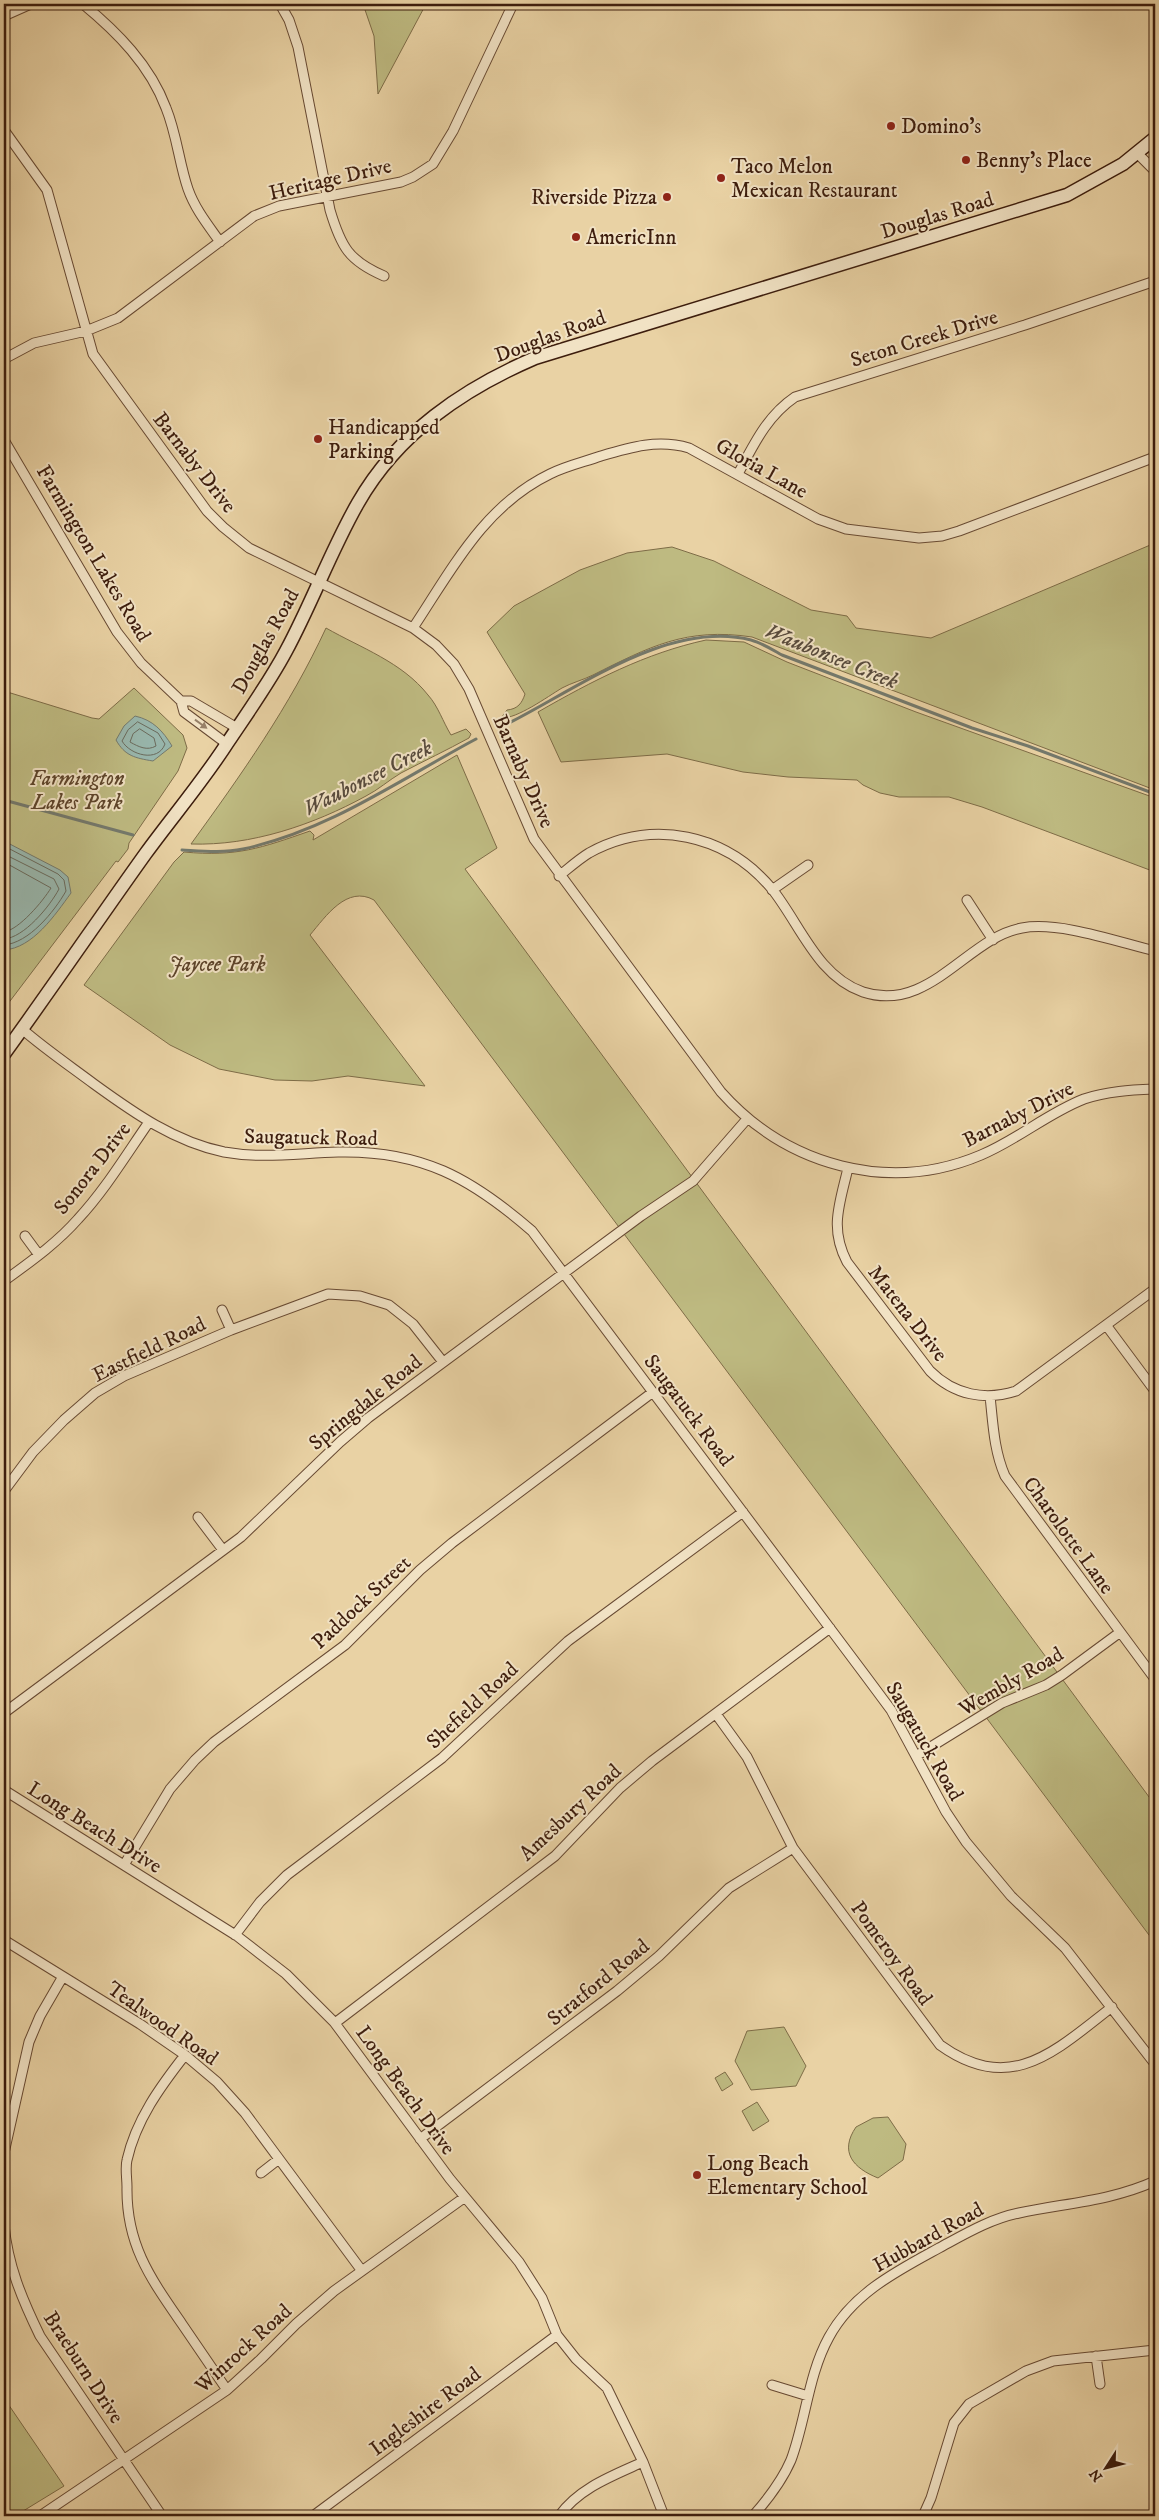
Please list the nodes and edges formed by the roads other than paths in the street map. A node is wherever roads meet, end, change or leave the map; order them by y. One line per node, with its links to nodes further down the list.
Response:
1 (31, 4): 5 (street)
2 (83, 4): 11 (street)
3 (280, 4): 10 (street)
4 (513, 4): 10 (street, Heritage Drive)
5 (4, 16)
6 (4, 130): 14 (street, Barnaby Drive)
7 (1155, 138): 8 (street, Douglas Road)
8 (1138, 154): 9 (street); 19 (street, Douglas Road)
9 (1155, 171)
10 (328, 197): 11 (street, Heritage Drive); 12 (street)
11 (220, 242): 14 (street, Heritage Drive)
12 (384, 276)
13 (1155, 281): 18 (street, Seton Creek Drive)
14 (86, 331): 15 (street, Heritage Drive); 19 (street, Barnaby Drive)
15 (4, 359)
16 (4, 440): 21 (street, Farmington Lakes Road)
17 (1155, 456): 18 (street, Gloria Lane)
18 (738, 474): 20 (street, Gloria Lane)
19 (320, 582): 20 (street, Barnaby Drive); 22 (street, Douglas Road)
20 (413, 628): 25 (street, Barnaby Drive)
21 (181, 701): 22 (street, Farmington Lakes Road); 23 (street, Farmington Lakes Road, one-way to 23)
22 (238, 728): 23 (street, Douglas Road)
23 (227, 744): 30 (street, Douglas Road)
24 (808, 865): 26 (street)
25 (559, 876): 26 (street); 33 (street, Barnaby Drive)
26 (772, 890): 28 (street)
27 (967, 900): 28 (street)
28 (993, 940): 29 (street)
29 (1155, 950)
30 (22, 1029): 31 (street, Douglas Road); 34 (street, Saugatuck Road)
31 (4, 1054)
32 (1155, 1089): 35 (street, Barnaby Drive)
33 (747, 1119): 35 (street, Barnaby Drive); 38 (street, Springdale Road)
34 (149, 1122): 37 (street, Sonora Drive); 38 (street, Saugatuck Road)
35 (848, 1168): 47 (street, Matena Drive)
36 (25, 1236): 37 (street)
37 (39, 1254): 39 (street, Sonora Drive)
38 (564, 1273): 44 (street, Springdale Road); 46 (street, Saugatuck Road)
39 (4, 1281)
40 (1155, 1289): 42 (street, Matena Drive)
41 (222, 1310): 43 (street, Eastfield Road)
42 (1106, 1325): 45 (street); 47 (street, Matena Drive)
43 (231, 1330): 44 (street, Eastfield Road); 48 (street, Eastfield Road)
44 (443, 1362): 51 (street, Springdale Road)
45 (1155, 1391)
46 (653, 1392): 49 (street, Saugatuck Road); 60 (street, Paddock Street)
47 (990, 1396): 53 (street, Charolotte Lane)
48 (4, 1491)
49 (743, 1512): 52 (street, Saugatuck Road); 61 (street, Shefield Road)
50 (198, 1517): 51 (street)
51 (223, 1550): 55 (street, Springdale Road)
52 (830, 1628): 56 (street, Amesbury Road); 57 (street, Saugatuck Road)
53 (1119, 1633): 54 (street, Charolotte Lane); 57 (street, Wembly Road)
54 (1155, 1679)
55 (4, 1713)
56 (716, 1714): 59 (street, Pomeroy Road); 65 (street, Amesbury Road)
57 (916, 1756): 64 (street, Saugatuck Road)
58 (4, 1790): 60 (street, Long Beach Drive)
59 (793, 1848): 64 (street, Pomeroy Road); 68 (street, Stratford Road)
60 (124, 1865): 61 (street, Long Beach Drive)
61 (235, 1935): 65 (street, Long Beach Drive)
62 (4, 1940): 63 (street, Tealwood Road)
63 (62, 1978): 66 (street, Tealwood Road); 69 (street)
64 (1112, 2007): 67 (street, Saugatuck Road)
65 (335, 2023): 68 (street, Long Beach Drive)
66 (185, 2055): 70 (street, Tealwood Road); 81 (street)
67 (1155, 2064)
68 (420, 2139): 73 (street, Long Beach Drive)
69 (4, 2153)
70 (279, 2159): 71 (street); 75 (street, Tealwood Road)
71 (261, 2173)
72 (1155, 2181): 82 (street, Hubbard Road)
73 (465, 2197): 75 (street, Winrock Road); 76 (street, Long Beach Drive)
74 (4, 2225): 83 (street, Braeburn Drive)
75 (362, 2271): 81 (street, Winrock Road)
76 (557, 2335): 84 (street, Long Beach Drive); 87 (street, Ingleshire Road)
77 (1155, 2350): 78 (street)
78 (1096, 2356): 79 (street); 91 (street)
79 (1100, 2384)
80 (772, 2385): 82 (street)
81 (227, 2390): 83 (street, Winrock Road)
82 (808, 2396): 90 (street, Hubbard Road)
83 (124, 2460): 85 (street, Winrock Road); 86 (street, Braeburn Drive)
84 (643, 2462): 88 (street); 89 (street, Long Beach Drive)
85 (40, 2516)
86 (162, 2516)
87 (313, 2516)
88 (559, 2516)
89 (664, 2516)
90 (753, 2516)
91 (923, 2516)

